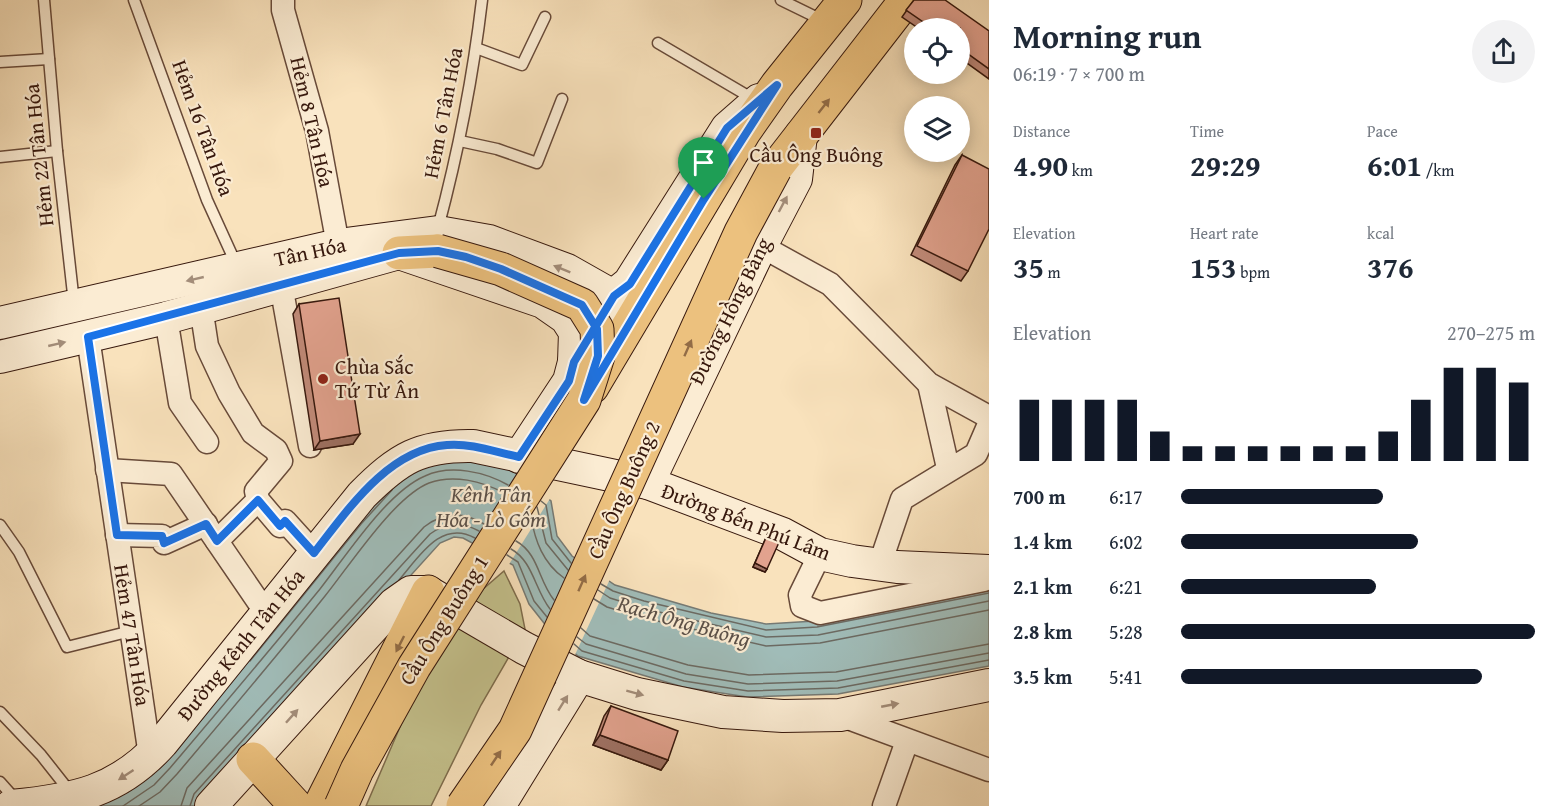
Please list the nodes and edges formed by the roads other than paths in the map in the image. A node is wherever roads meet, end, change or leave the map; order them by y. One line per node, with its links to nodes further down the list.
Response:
1 (44, 0): 11 (lane, Hẻm 22 Tân Hóa)
2 (134, 0): 23 (lane, Hẻm 16 Tân Hóa)
3 (283, 0): 20 (street, Hẻm 8 Tân Hóa)
4 (482, 0): 10 (lane, Hẻm 6 Tân Hóa)
5 (781, 0): 7 (lane)
6 (906, 0): 15 (main road, one-way to 6)
7 (836, 11): 13 (main road)
8 (545, 17): 10 (lane)
9 (658, 42): 13 (lane)
10 (476, 48): 16 (lane, Hẻm 6 Tân Hóa)
11 (49, 59): 12 (lane); 17 (lane, Hẻm 22 Tân Hóa)
12 (0, 62)
13 (767, 93): 25 (street); 32 (main road, Cầu Ông Buông 1, bridge)
14 (562, 99): 16 (lane)
15 (801, 135): 21 (street, Đường Hồng Bàng, one-way to 15); 68 (main road, Cầu Ông Buông 2, one-way to 15, bridge)
16 (460, 141): 19 (lane, Hẻm 6 Tân Hóa)
17 (57, 151): 18 (lane); 26 (lane, Hẻm 22 Tân Hóa)
18 (0, 157)
19 (438, 241): 20 (street, Tân Hóa); 22 (main road); 25 (street, Tân Hóa, one-way to 19); 32 (main road, bridge)
20 (339, 245): 23 (street, Tân Hóa)
21 (761, 246): 33 (street); 41 (street, Đường Hồng Bàng)
22 (399, 253): 24 (street, Tân Hóa); 32 (street)
23 (238, 269): 26 (street, Tân Hóa, one-way to 26)
24 (281, 285): 27 (street, Tân Hóa); 37 (street)
25 (622, 290): 32 (street)
26 (75, 306): 29 (street, Tân Hóa)
27 (201, 307): 28 (street, Tân Hóa); 42 (street)
28 (166, 318): 30 (street, Tân Hóa); 36 (street)
29 (0, 323)
30 (88, 337): 31 (street, Tân Hóa, one-way to 30); 40 (street, Hẻm 47 Tân Hóa)
31 (0, 357)
32 (576, 381): 38 (street); 67 (main road, Cầu Ông Buông 1, bridge)
33 (929, 384): 34 (street); 39 (street)
34 (989, 417)
35 (989, 424): 39 (street)
36 (207, 442)
37 (310, 446)
38 (519, 457): 41 (street, Đường Kênh Tân Hóa); 46 (street, Đường Kênh Tân Hóa)
39 (948, 468): 48 (street)
40 (107, 470): 44 (street); 45 (street, Hẻm 47 Tân Hóa)
41 (648, 483): 47 (street, Đường Bến Phú Lâm)
42 (258, 500): 44 (street); 46 (street)
43 (0, 525): 53 (lane)
44 (212, 533): 45 (street); 52 (street)
45 (117, 535): 53 (street, Hẻm 47 Tân Hóa)
46 (314, 553): 52 (street, Đường Kênh Tân Hóa)
47 (820, 554): 48 (street, Đường Bến Phú Lâm); 50 (street)
48 (880, 564): 49 (street, Đường Bến Phú Lâm)
49 (989, 571)
50 (989, 579)
51 (428, 592): 54 (street); 60 (street, one-way to 51); 66 (main road, one-way to 66)
52 (266, 613): 59 (street, Đường Kênh Tân Hóa)
53 (131, 631): 59 (street, Hẻm 47 Tân Hóa)
54 (579, 676): 57 (street, one-way to 57); 69 (street, one-way to 54)
55 (989, 685): 57 (street, one-way to 55)
56 (0, 712): 63 (lane)
57 (840, 715): 58 (street)
58 (907, 741): 61 (street); 70 (street)
59 (150, 756): 63 (street, Đường Kênh Tân Hóa, one-way to 63)
60 (253, 759): 64 (street); 65 (main road)
61 (989, 770)
62 (10, 798): 63 (street, Đường Kênh Tân Hóa)
63 (75, 798)
64 (211, 806)
65 (296, 806)
66 (320, 806)
67 (341, 806)
68 (464, 806)
69 (499, 806)
70 (884, 806)

